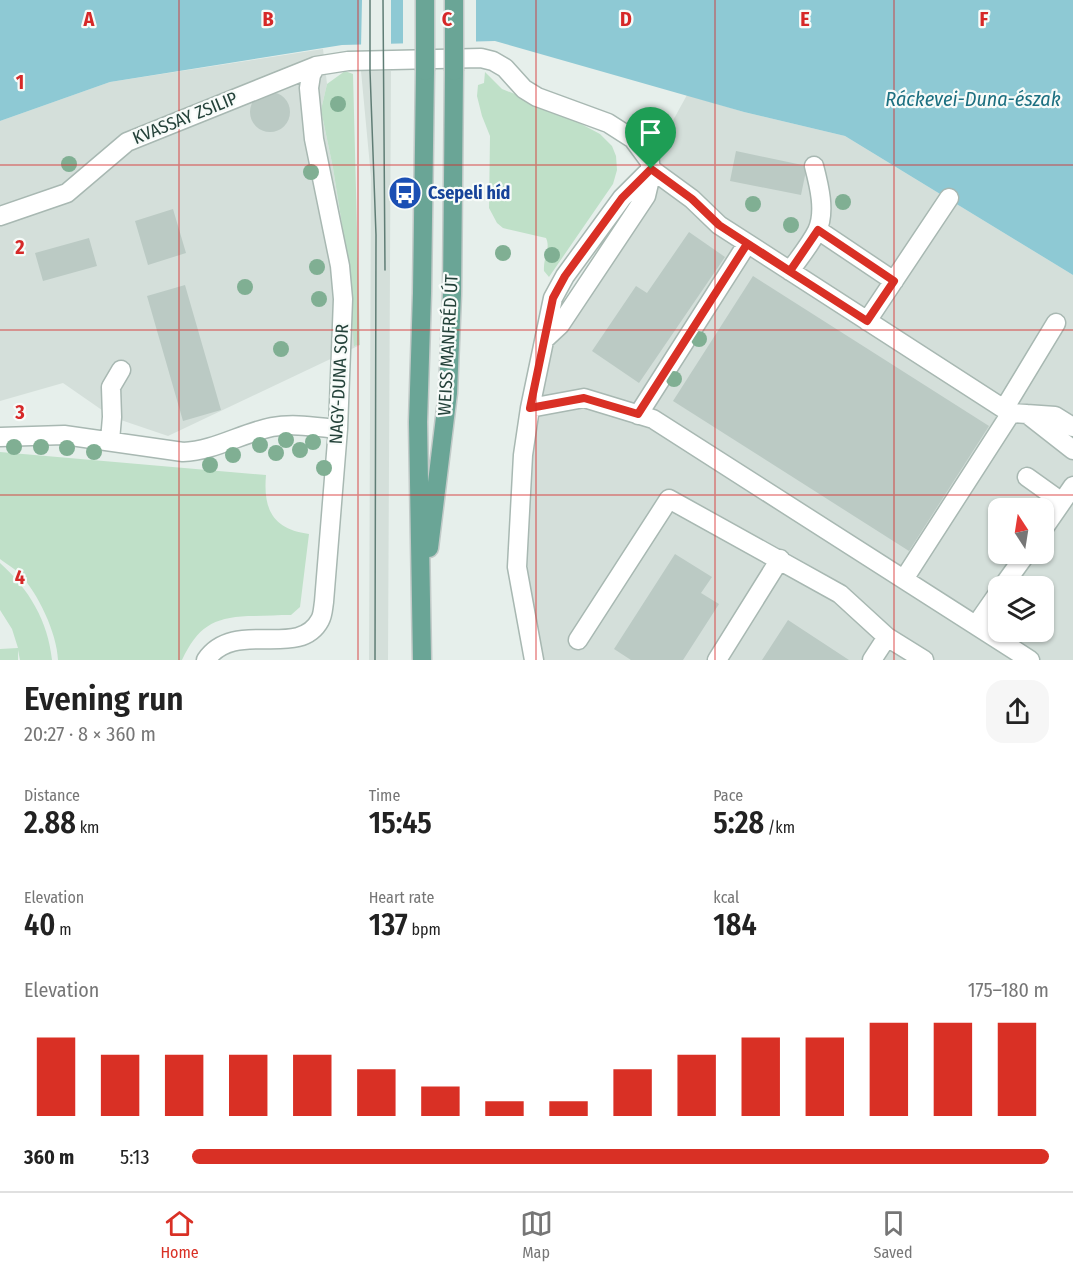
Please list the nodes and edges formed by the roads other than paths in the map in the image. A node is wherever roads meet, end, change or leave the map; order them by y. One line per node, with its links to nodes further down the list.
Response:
1 (425, 0): 30 (main road, WEISS MANFRÉD ÚT, bridge)
2 (454, 0): 30 (main road, WEISS MANFRÉD ÚT, bridge)
3 (315, 66): 5 (lane, KVASSAY ZSILIP); 7 (lane, KVASSAY ZSILIP); 19 (lane, NAGY-DUNA SOR)
4 (814, 166): 8 (lane)
5 (651, 169): 9 (lane); 15 (lane)
6 (949, 198): 11 (lane)
7 (0, 216)
8 (818, 230): 10 (lane); 11 (lane)
9 (747, 244): 10 (lane); 17 (lane)
10 (790, 271): 12 (lane)
11 (894, 281): 12 (lane)
12 (867, 321): 16 (lane)
13 (1056, 322): 16 (lane)
14 (121, 370): 21 (lane)
15 (530, 408): 17 (lane); 36 (lane)
16 (1014, 412): 18 (lane); 22 (lane); 28 (lane)
17 (638, 414): 28 (lane)
18 (1073, 427)
19 (338, 429): 21 (lane); 34 (lane, NAGY-DUNA SOR)
20 (0, 437): 21 (lane)
21 (110, 441)
22 (1073, 450)
23 (1027, 477): 25 (lane)
24 (1073, 486): 25 (lane)
25 (1062, 502): 26 (lane)
26 (1054, 514)
27 (780, 560): 32 (lane); 33 (lane); 37 (lane)
28 (904, 579): 31 (lane)
29 (988, 608): 31 (lane)
30 (421, 618): 35 (main road, WEISS MANFRÉD ÚT)
31 (976, 626): 40 (lane)
32 (887, 638): 38 (lane); 39 (lane)
33 (578, 640)
34 (207, 660)
35 (422, 660)
36 (534, 660)
37 (717, 660)
38 (872, 660)
39 (924, 660)
40 (1030, 660)

